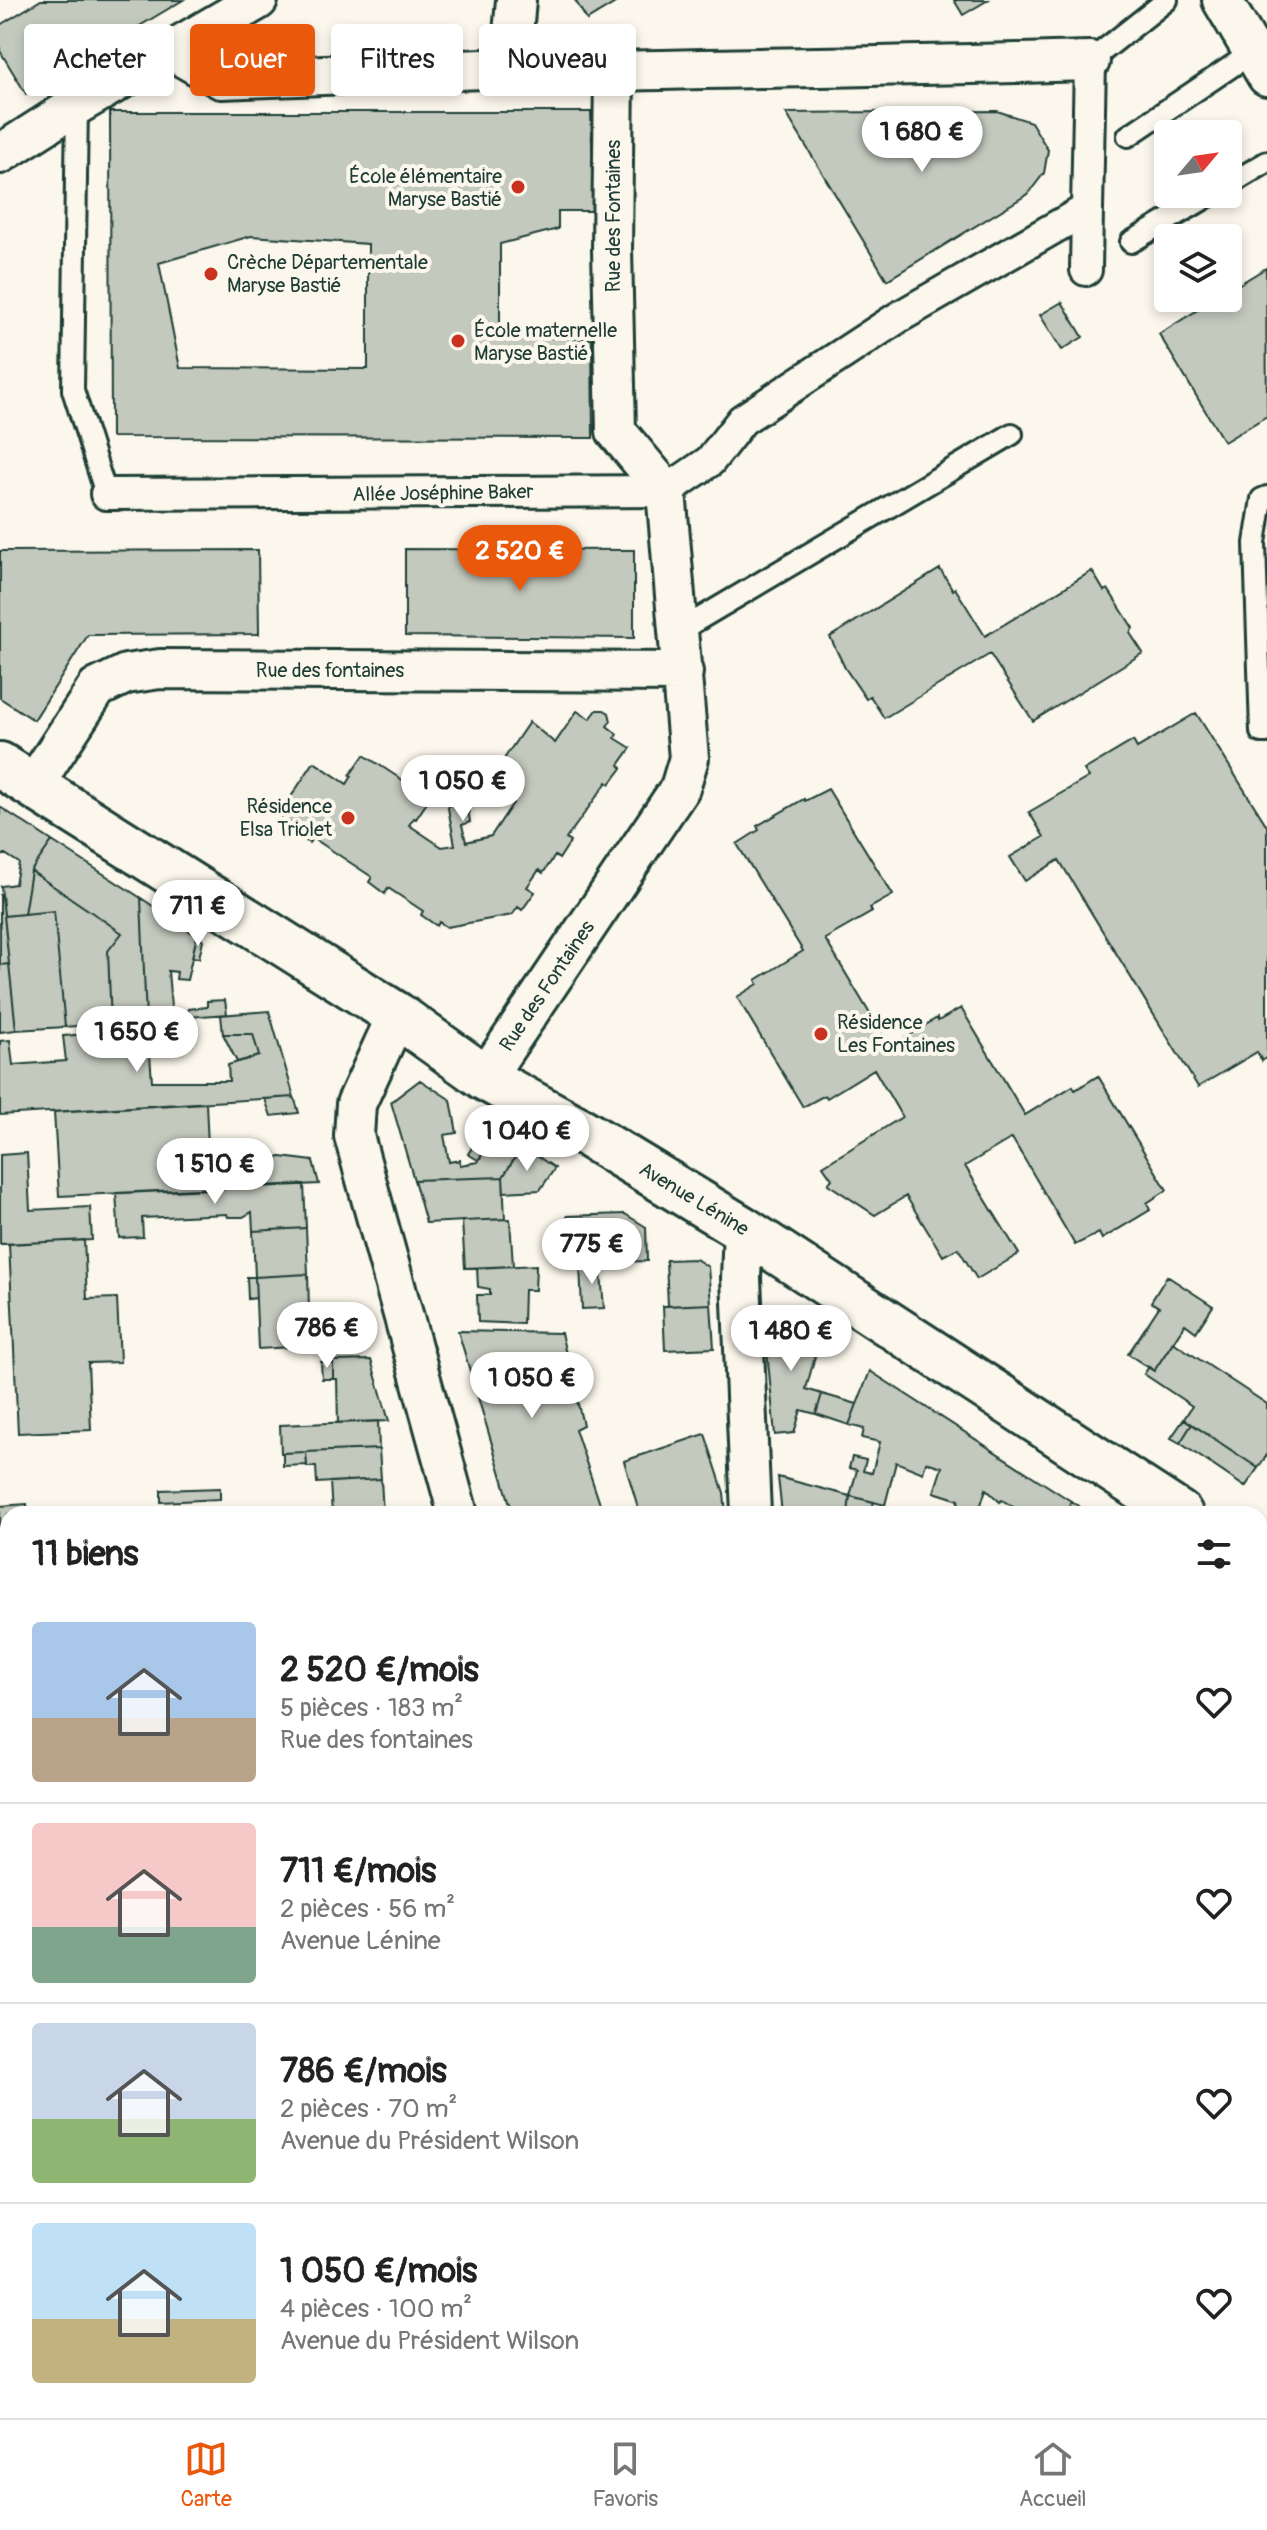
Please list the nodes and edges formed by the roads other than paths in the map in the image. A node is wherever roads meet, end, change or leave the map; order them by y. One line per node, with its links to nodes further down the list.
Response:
1 (258, 0): 6 (street)
2 (516, 0): 5 (street)
3 (1167, 0): 8 (lane)
4 (1222, 0): 9 (street)
5 (514, 24)
6 (174, 50)
7 (174, 52): 10 (street)
8 (1090, 61): 11 (street); 20 (street)
9 (1260, 64): 15 (lane)
10 (479, 69)
11 (636, 71)
12 (93, 96): 14 (street)
13 (614, 96): 24 (street, Rue des Fontaines)
14 (77, 105): 16 (street); 25 (lane, Allée Joséphine Baker)
15 (1128, 136)
16 (0, 154)
17 (1267, 162): 18 (lane)
18 (1242, 177)
19 (1188, 208): 21 (lane)
20 (1087, 209): 22 (street); 24 (street)
21 (1131, 242)
22 (1086, 270)
23 (1012, 434): 27 (lane)
24 (666, 491): 25 (street, Allée Joséphine Baker); 27 (street, Rue des Fontaines)
25 (106, 494)
26 (1267, 497): 29 (lane)
27 (679, 631): 28 (street, Rue des Fontaines)
28 (683, 672): 30 (street, Rue des fontaines); 32 (street, Rue des Fontaines)
29 (1267, 732)
30 (16, 775): 31 (main road, Avenue Lénine)
31 (397, 1015): 32 (main road, Avenue Lénine); 34 (street)
32 (485, 1078): 33 (main road, Avenue Lénine)
33 (743, 1229): 35 (street); 36 (main road, Avenue Lénine)
34 (456, 1506)
35 (751, 1506)
36 (1168, 1506)

